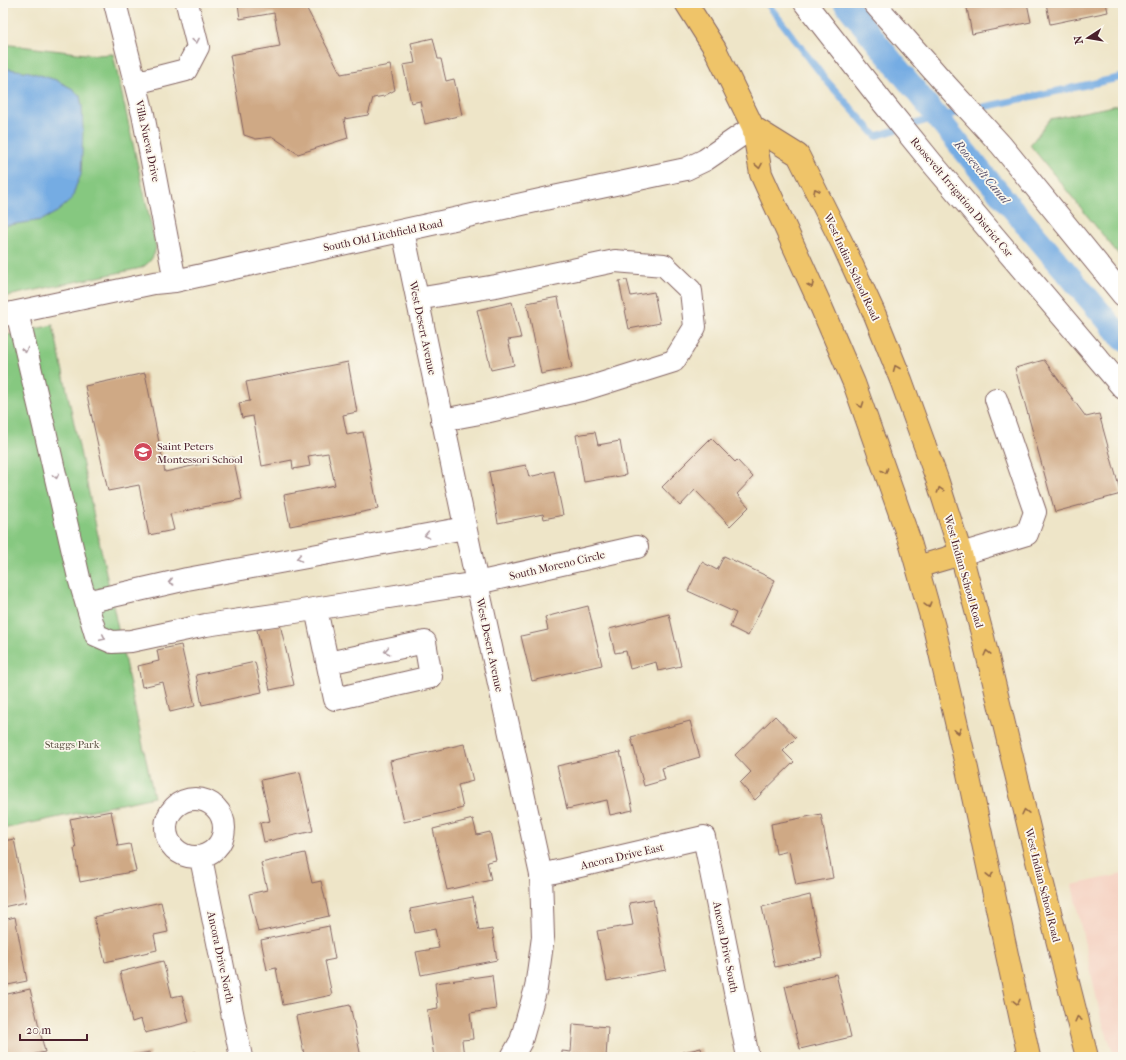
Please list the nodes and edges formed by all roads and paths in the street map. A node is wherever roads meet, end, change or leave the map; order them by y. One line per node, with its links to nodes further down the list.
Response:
1 (115, 3): 6 (street, Villa Nueva Drive)
2 (187, 3): 6 (street, one-way to 6)
3 (686, 3): 7 (main road)
4 (805, 3): 13 (street, Roosevelt Irrigation District Csr)
5 (874, 3): 10 (street)
6 (135, 82): 9 (street, Villa Nueva Drive)
7 (753, 128): 8 (street, South Old Litchfield Road); 18 (main road, West Indian School Road, one-way to 7); 19 (main road, one-way to 19)
8 (403, 231): 9 (street, South Old Litchfield Road); 11 (street, West Desert Avenue)
9 (175, 281): 12 (street, South Old Litchfield Road)
10 (1123, 296)
11 (417, 299): 15 (street, West Desert Avenue); 15 (street)
12 (10, 313): 21 (street, South Moreno Circle, one-way to 21)
13 (1123, 388)
14 (996, 399): 18 (street)
15 (442, 420): 16 (street, West Desert Avenue)
16 (465, 528): 20 (street, West Desert Avenue); 21 (street, one-way to 21)
17 (637, 547): 20 (street, South Moreno Circle)
18 (961, 554): 19 (main road); 31 (main road, West Indian School Road, one-way to 18)
19 (917, 567): 30 (main road, one-way to 30)
20 (477, 583): 22 (street, South Moreno Circle); 26 (street, West Desert Avenue)
21 (86, 602): 22 (street, South Moreno Circle, one-way to 22)
22 (316, 609): 23 (street)
23 (328, 663): 23 (street, one-way to 23)
24 (704, 837): 26 (street, Ancora Drive East); 29 (street, Ancora Drive South)
25 (201, 858): 27 (street, Ancora Drive North)
26 (540, 875): 28 (street, West Desert Avenue)
27 (241, 1057)
28 (512, 1057)
29 (748, 1057)
30 (1029, 1057)
31 (1087, 1057)

